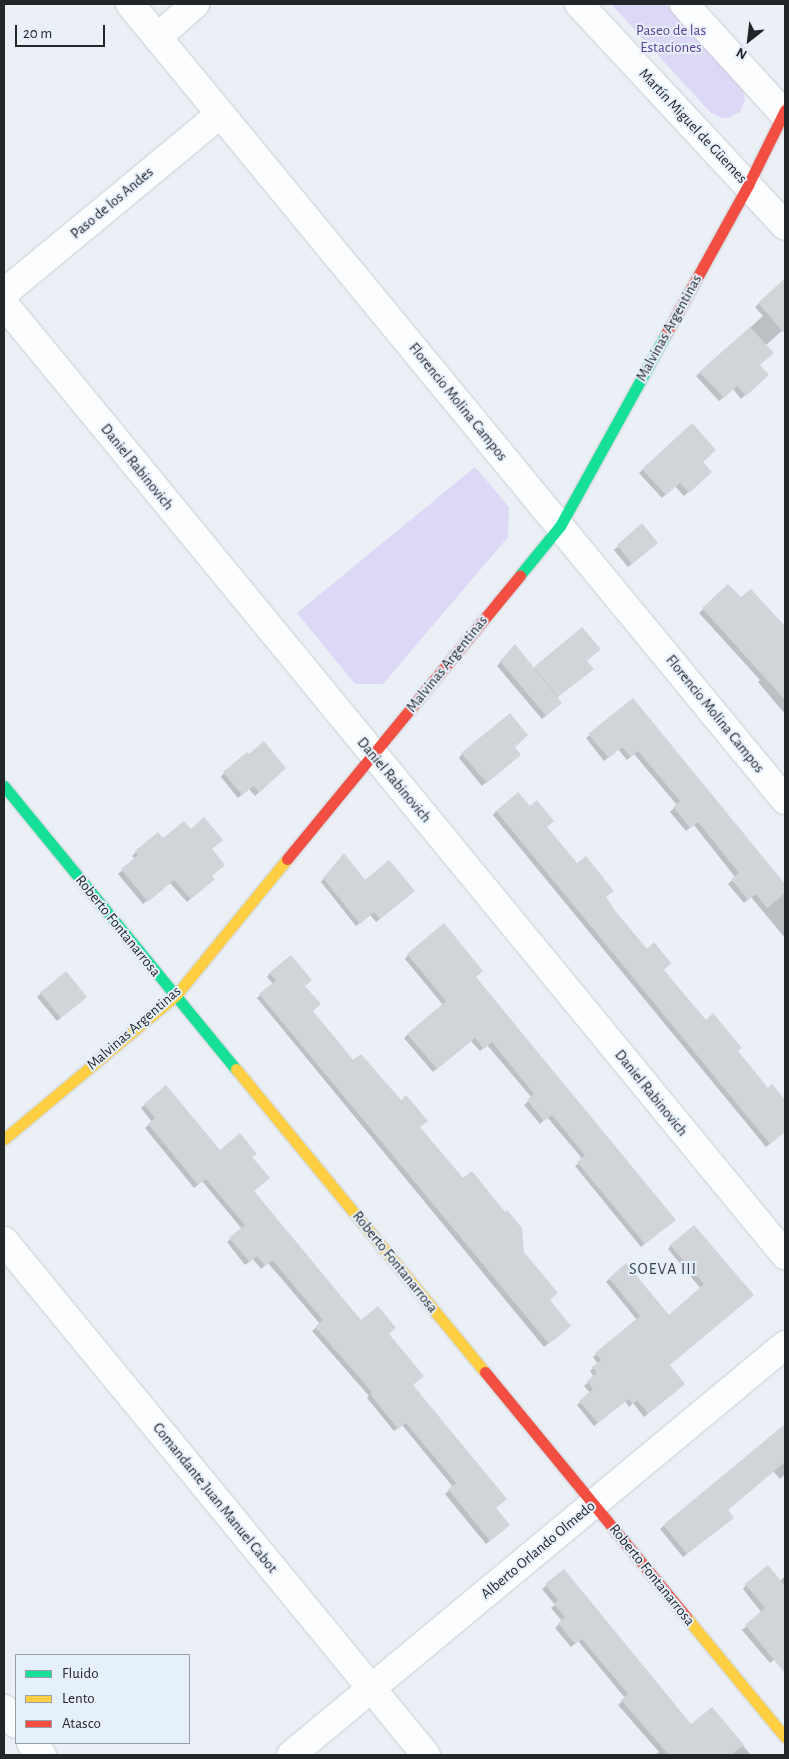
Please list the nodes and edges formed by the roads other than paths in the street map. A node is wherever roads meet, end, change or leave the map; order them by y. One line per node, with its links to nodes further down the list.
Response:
1 (130, 4): 5 (street, Florencio Molina Campos)
2 (195, 4): 5 (street)
3 (579, 4): 8 (street, Martín Miguel de Güemes)
4 (684, 4): 6 (street)
5 (158, 37): 7 (street, Florencio Molina Campos)
6 (785, 113): 8 (street, Malvinas Argentinas)
7 (220, 114): 10 (street, Paso de los Andes); 12 (street, Florencio Molina Campos)
8 (748, 185): 9 (street, Martín Miguel de Güemes); 12 (street, Malvinas Argentinas)
9 (785, 226)
10 (4, 293)
11 (4, 304): 13 (street, Daniel Rabinovich)
12 (560, 526): 13 (street, Malvinas Argentinas); 15 (street, Florencio Molina Campos)
13 (373, 755): 16 (street, Malvinas Argentinas); 19 (street, Daniel Rabinovich)
14 (4, 786): 16 (street, Roberto Fontanarrosa)
15 (785, 800)
16 (176, 995): 17 (street, Malvinas Argentinas); 21 (street, Roberto Fontanarrosa)
17 (4, 1139)
18 (4, 1241): 22 (street, Comandante Juan Manuel Cabot)
19 (785, 1255)
20 (785, 1345): 21 (street, Alberto Orlando Olmedo)
21 (594, 1504): 22 (street, Alberto Orlando Olmedo); 25 (street, Roberto Fontanarrosa)
22 (372, 1688): 28 (street, Alberto Orlando Olmedo); 29 (street, Comandante Juan Manuel Cabot)
23 (4, 1709): 24 (street)
24 (15, 1723)
25 (785, 1737)
26 (33, 1744): 27 (street)
27 (42, 1755)
28 (291, 1755)
29 (426, 1755)

